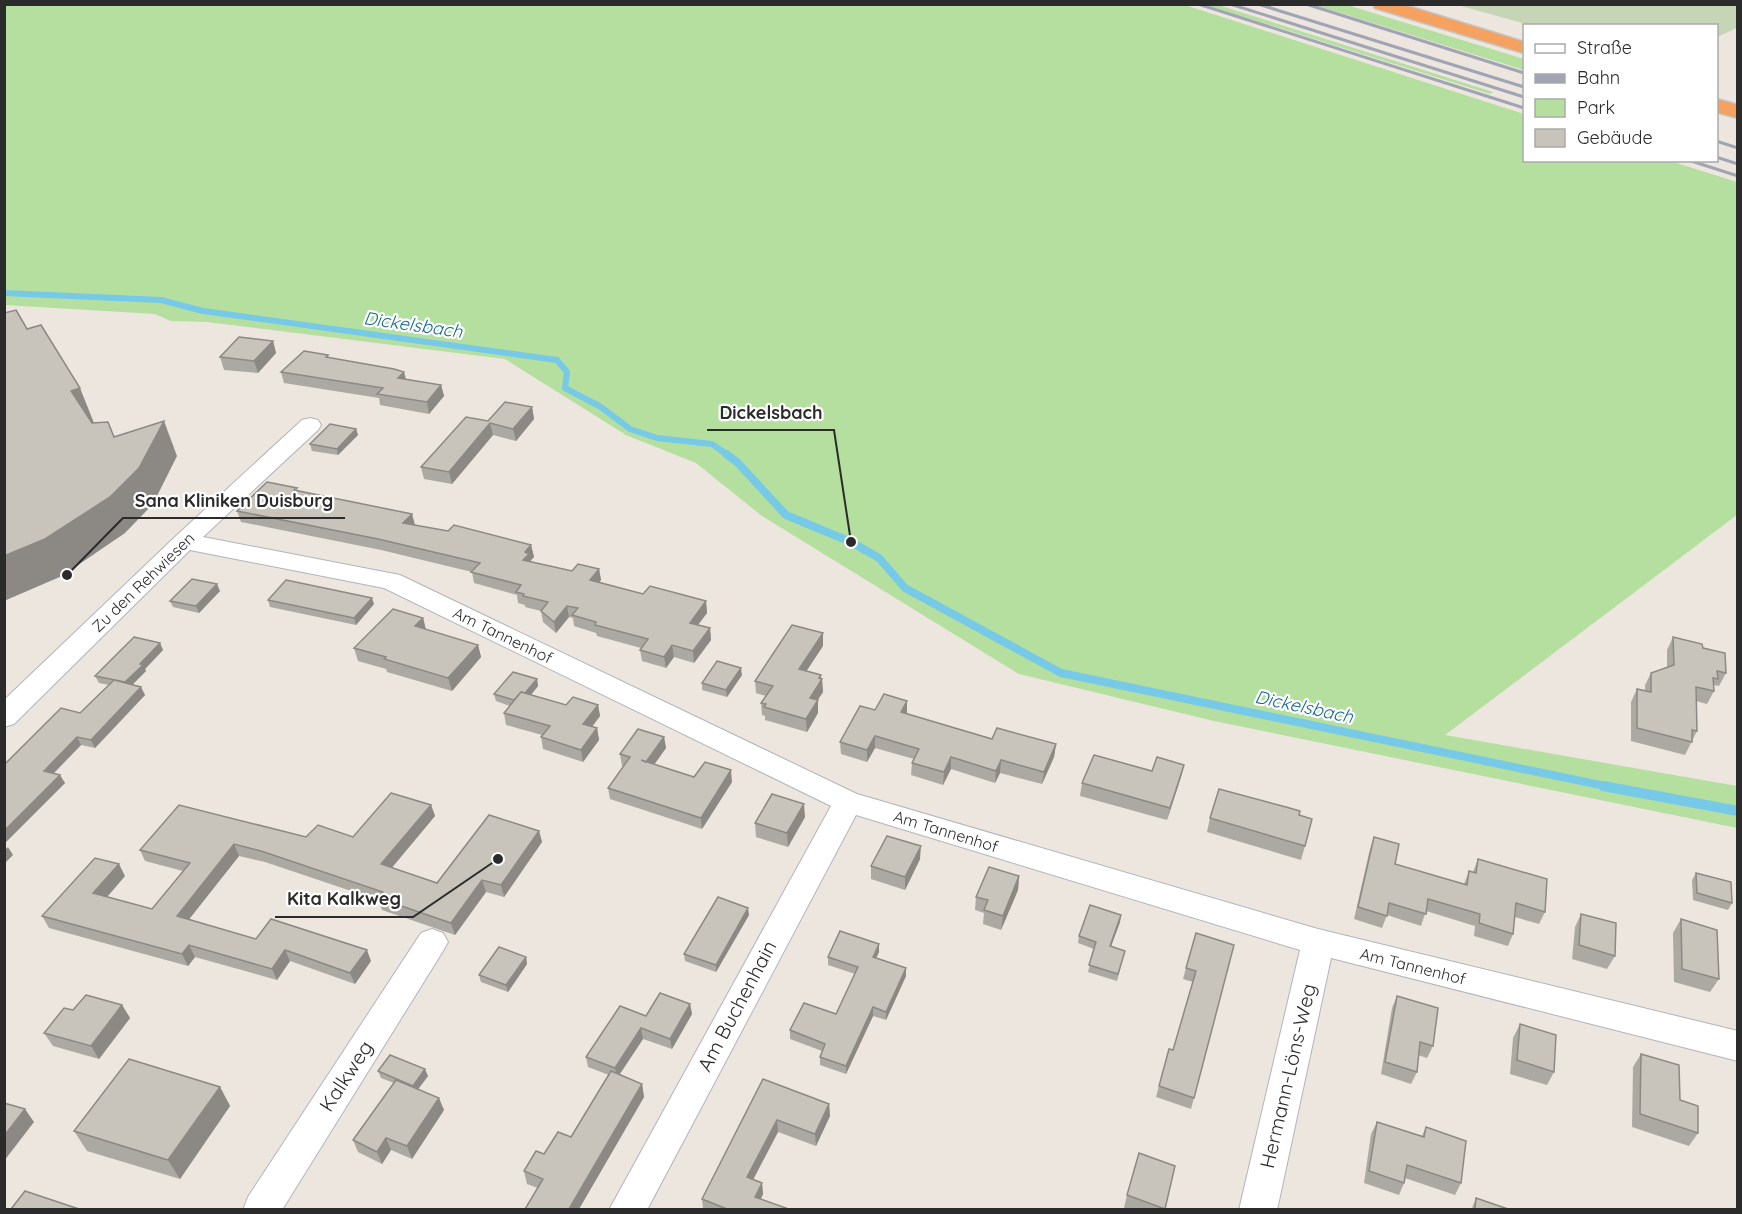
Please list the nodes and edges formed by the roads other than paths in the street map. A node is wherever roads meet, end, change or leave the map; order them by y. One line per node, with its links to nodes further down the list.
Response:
1 (1381, 4): 4 (highway)
2 (1426, 4): 3 (highway)
3 (1523, 33)
4 (1523, 48)
5 (1718, 91): 6 (highway)
6 (1737, 96)
7 (1718, 106): 8 (highway)
8 (1737, 112)
9 (310, 425): 10 (street, Zu den Rehwiesen)
10 (185, 541): 11 (street, Zu den Rehwiesen); 12 (street, Am Tannenhof)
11 (4, 717)
12 (848, 802): 14 (street, Am Tannenhof); 17 (street, Am Buchenhain)
13 (432, 942): 16 (street, Kalkweg)
14 (1318, 942): 15 (street, Am Tannenhof); 18 (street, Hermann-Löns-Weg)
15 (1737, 1046)
16 (261, 1209)
17 (627, 1209)
18 (1258, 1209)

